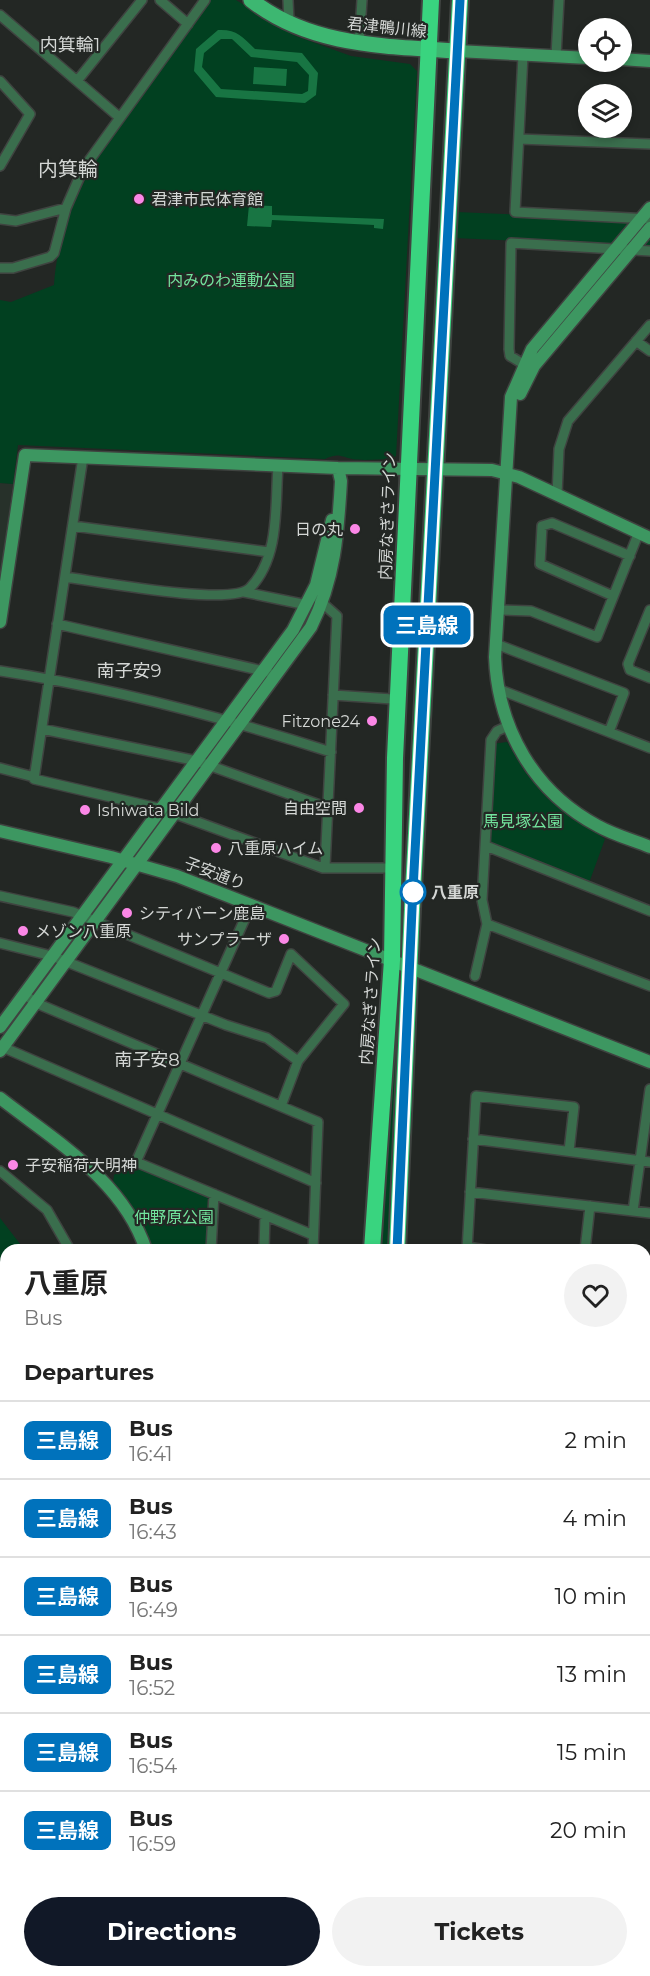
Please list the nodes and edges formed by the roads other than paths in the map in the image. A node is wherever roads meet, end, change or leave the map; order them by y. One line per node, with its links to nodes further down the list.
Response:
1 (142, 0): 21 (street)
2 (160, 0): 12 (street)
3 (205, 0): 12 (street)
4 (251, 0): 11 (main road, 君津鴨川線)
5 (288, 0): 11 (street)
6 (362, 0): 13 (street)
7 (431, 0): 14 (highway, 内房なぎさライン)
8 (460, 0): 15 (highway)
9 (559, 0): 17 (street)
10 (0, 15): 21 (street)
11 (289, 22): 13 (main road, 君津鴨川線)
12 (188, 24): 23 (street)
13 (359, 45): 14 (main road, 君津鴨川線)
14 (428, 49): 15 (main road, 君津鴨川線); 43 (highway, 内房なぎさライン)
15 (457, 51): 16 (street); 44 (highway)
16 (523, 55): 17 (street); 24 (street)
17 (556, 56): 18 (street)
18 (578, 57)
19 (632, 60): 20 (street)
20 (650, 61)
21 (77, 81): 23 (street)
22 (1, 83): 26 (street)
23 (119, 117): 27 (street)
24 (519, 139): 25 (street); 29 (street)
25 (650, 144)
26 (0, 166)
27 (66, 208): 30 (street); 35 (street)
28 (650, 208): 29 (street)
29 (646, 218): 32 (street)
30 (0, 219)
31 (650, 228): 33 (street)
32 (615, 249): 33 (street); 39 (street); 39 (street)
33 (631, 250): 34 (street); 39 (street)
34 (650, 251)
35 (0, 268)
36 (650, 325): 37 (street)
37 (636, 341): 38 (street); 46 (street)
38 (650, 351)
39 (528, 367): 45 (street)
40 (83, 457): 41 (street); 47 (street); 58 (street)
41 (278, 466): 42 (street); 49 (street)
42 (338, 468): 43 (street); 54 (street); 55 (street)
43 (407, 470): 44 (street); 99 (highway, 内房なぎさライン)
44 (434, 470): 45 (street); 101 (highway)
45 (505, 472): 46 (street); 56 (street)
46 (557, 495): 48 (street)
47 (73, 526): 49 (street); 51 (street)
48 (644, 535): 50 (street)
49 (269, 552): 52 (street)
50 (630, 556): 53 (street); 53 (street)
51 (65, 577): 52 (street); 59 (street)
52 (244, 592): 54 (street)
53 (613, 596): 56 (street)
54 (309, 601): 55 (street); 63 (street)
55 (324, 602): 64 (street); 68 (street)
56 (498, 610): 61 (street)
57 (650, 610): 60 (street)
58 (0, 622)
59 (57, 624): 63 (street); 65 (street)
60 (647, 625): 66 (street)
61 (496, 644): 67 (street); 74 (street)
62 (0, 671): 65 (street)
63 (264, 671): 64 (street); 70 (street)
64 (277, 676): 71 (street)
65 (48, 678): 70 (street); 73 (street)
66 (650, 678)
67 (498, 689): 72 (street); 74 (street)
68 (333, 695): 69 (street); 76 (street)
69 (392, 699)
70 (228, 719): 71 (street); 77 (street)
71 (242, 724): 76 (street); 78 (street)
72 (508, 726): 85 (street); 86 (street)
73 (42, 729): 77 (street); 80 (street)
74 (609, 732): 75 (street)
75 (650, 748)
76 (331, 752): 81 (street)
77 (197, 761): 78 (street); 82 (street)
78 (211, 765): 81 (street); 83 (street)
79 (0, 768): 80 (street)
80 (34, 777): 82 (street)
81 (328, 808): 89 (street)
82 (162, 809): 83 (street); 87 (street)
83 (175, 814): 88 (street); 89 (street)
84 (0, 831): 87 (street, 子安通り)
85 (486, 846): 93 (street); 96 (street)
86 (650, 847)
87 (124, 860): 88 (street, 子安通り); 94 (street)
88 (138, 864): 92 (street, 子安通り); 95 (street)
89 (325, 867): 90 (street)
90 (385, 868)
91 (0, 896): 94 (street)
92 (251, 905): 99 (street, 子安通り); 102 (street)
93 (650, 911)
94 (83, 916): 95 (street); 98 (street)
95 (96, 921): 100 (street); 102 (street)
96 (486, 924): 103 (street); 104 (street)
97 (0, 943): 98 (street)
98 (52, 956): 100 (street); 105 (street)
99 (392, 960): 101 (street, 子安通り); 135 (highway, 内房なぎさライン)
100 (66, 962): 106 (street); 107 (street)
101 (411, 967): 111 (street, 子安通り); 136 (highway)
102 (220, 972): 107 (street); 110 (street)
103 (474, 976)
104 (650, 986)
105 (24, 994): 106 (street); 108 (street)
106 (36, 1003): 109 (street); 112 (street)
107 (201, 1016): 110 (street); 112 (street)
108 (0, 1027)
109 (1, 1048): 116 (street)
110 (298, 1061): 115 (street)
111 (649, 1061)
112 (180, 1064): 115 (street); 116 (street)
113 (650, 1089): 119 (street)
114 (0, 1098): 131 (street)
115 (281, 1106): 122 (street)
116 (157, 1115): 122 (street); 124 (street)
117 (473, 1139): 118 (street); 118 (street); 123 (street)
118 (569, 1151): 119 (street)
119 (639, 1161): 120 (street); 126 (street)
120 (650, 1162)
121 (0, 1171): 130 (street)
122 (316, 1183): 129 (street)
123 (470, 1192): 125 (street); 137 (street)
124 (214, 1194): 128 (street); 132 (street)
125 (590, 1206): 126 (street); 138 (street)
126 (633, 1211): 127 (street)
127 (650, 1213)
128 (266, 1215): 129 (street); 133 (street)
129 (314, 1235): 134 (street)
130 (67, 1244)
131 (143, 1244)
132 (211, 1244)
133 (264, 1244)
134 (313, 1244)
135 (372, 1244)
136 (398, 1244)
137 (467, 1244)
138 (586, 1244)

